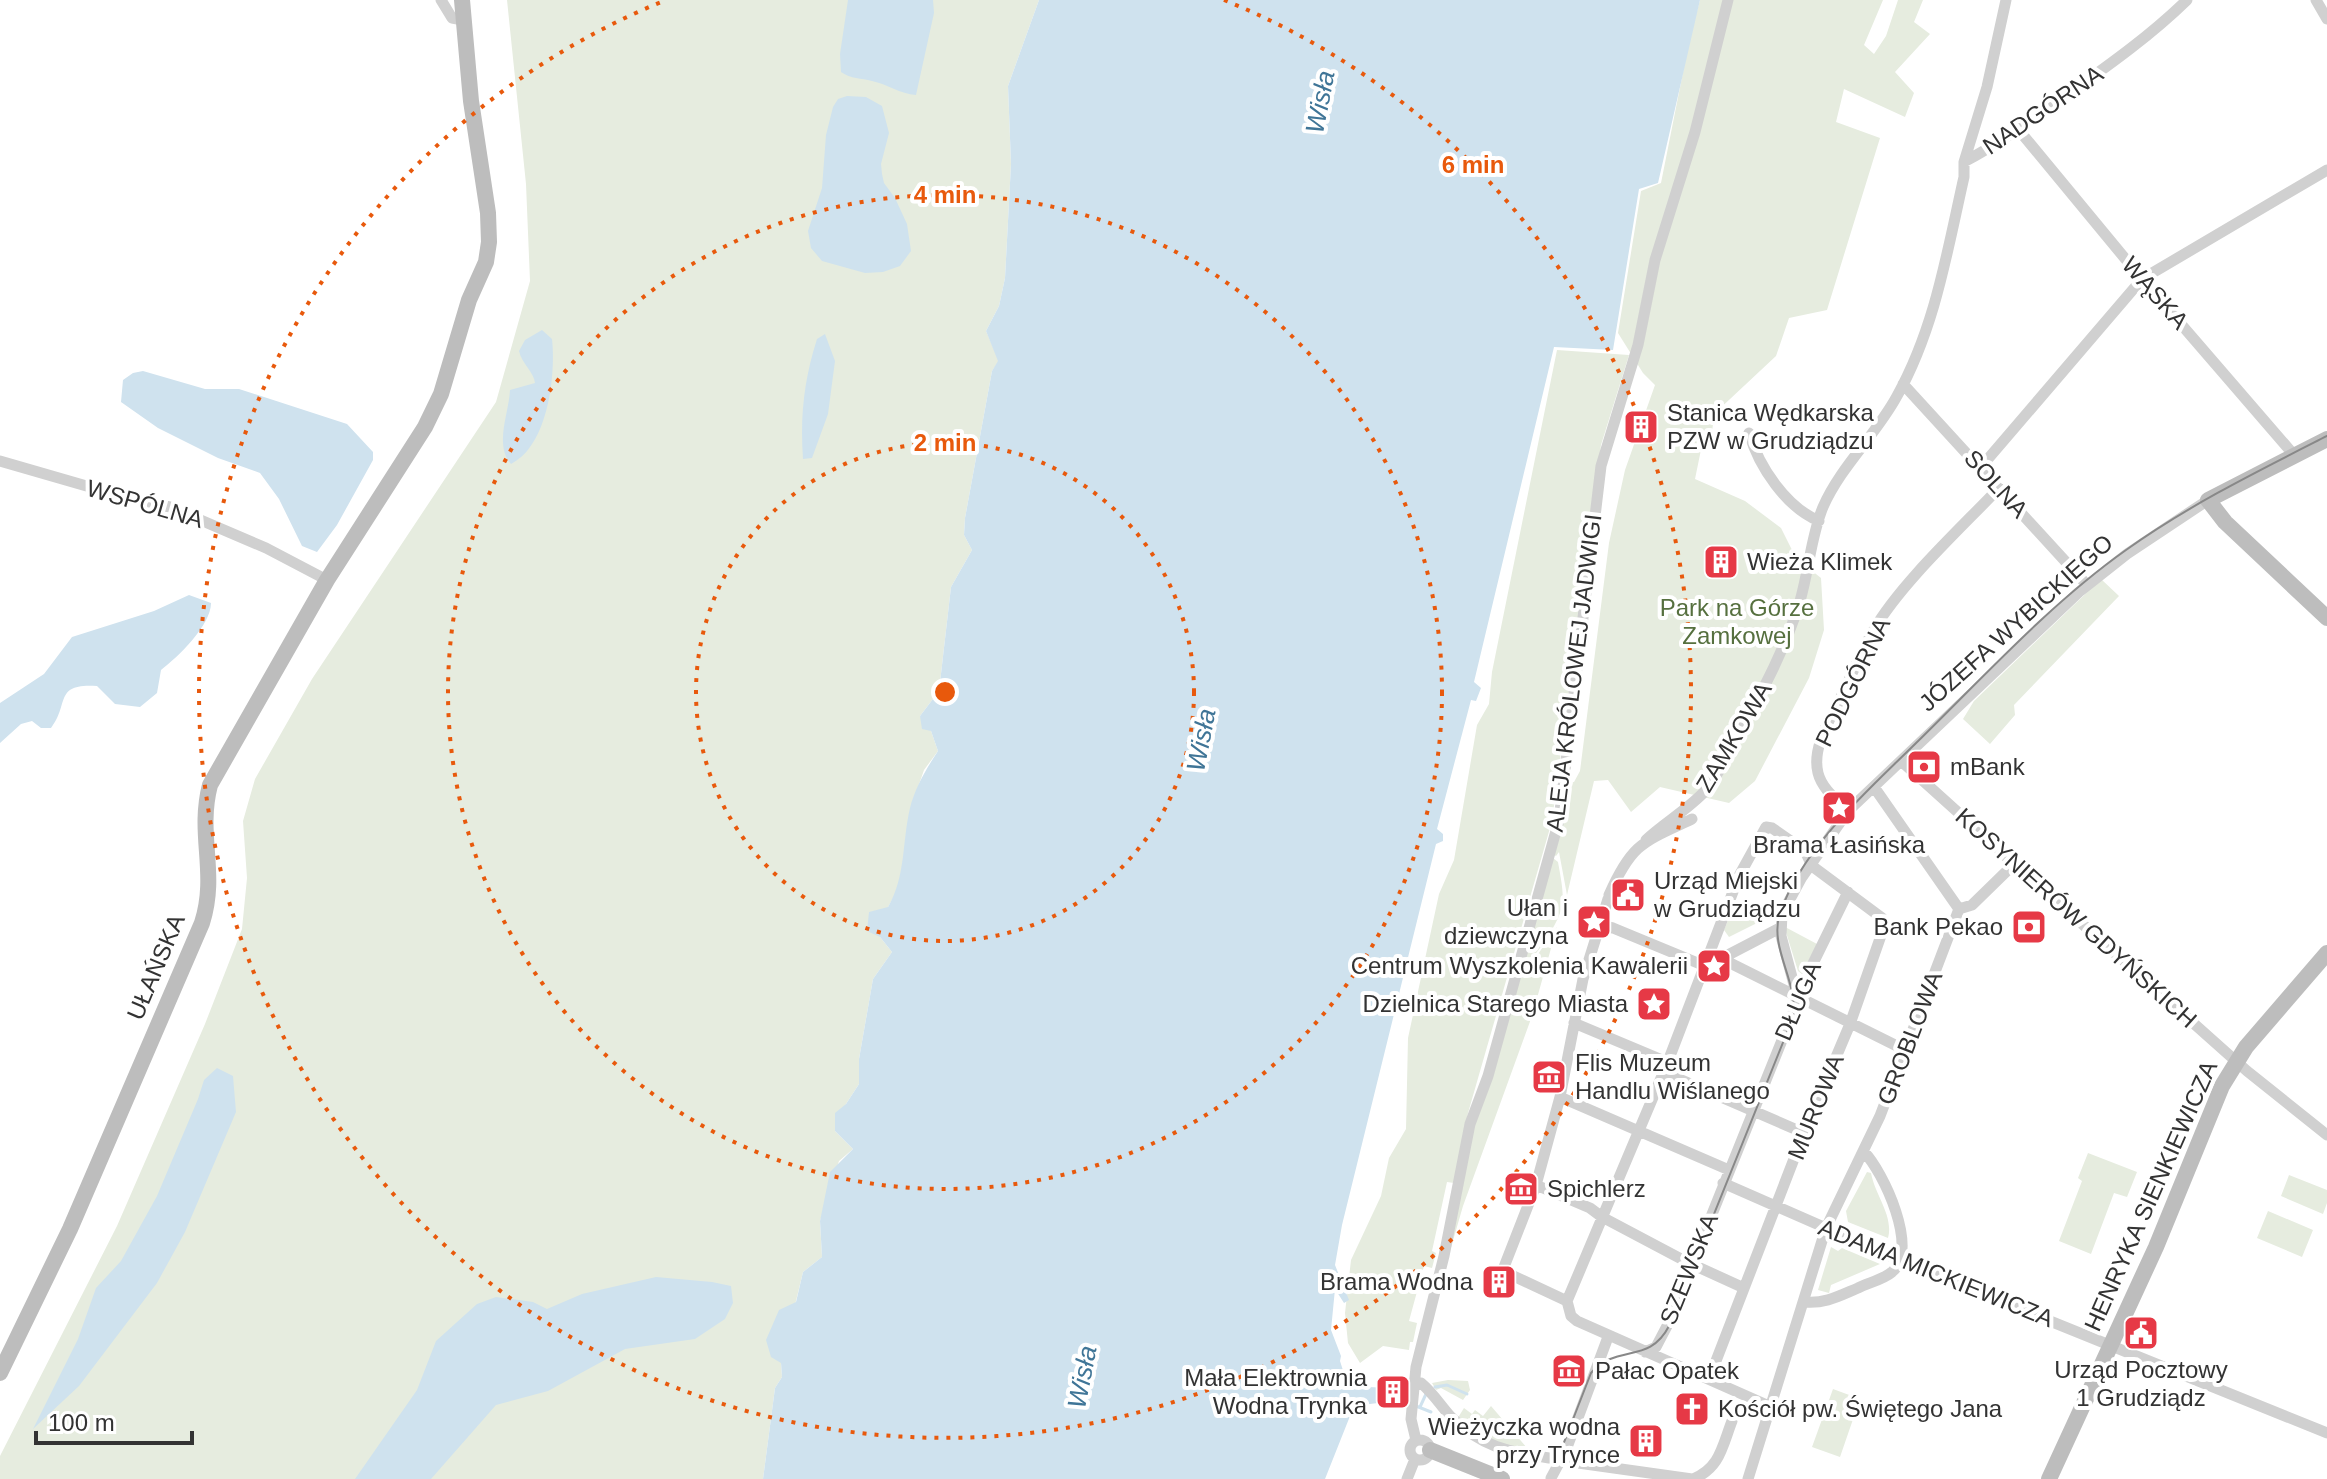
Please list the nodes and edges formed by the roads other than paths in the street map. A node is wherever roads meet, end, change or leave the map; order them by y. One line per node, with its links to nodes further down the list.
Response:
1 (441, 0): 8 (street)
2 (462, 0): 8 (main road, UŁAŃSKA)
3 (1728, 0): 67 (street, ALEJA KRÓLOWEJ JADWIGI)
4 (2006, 0): 10 (street)
5 (2187, 0): 9 (street, NADGÓRNA)
6 (2316, 0): 7 (street)
7 (2327, 19)
8 (463, 20): 22 (main road, UŁAŃSKA)
9 (2018, 129): 10 (street, NADGÓRNA); 12 (street, WĄSKA)
10 (1964, 162): 13 (street, NADGÓRNA)
11 (2327, 170): 12 (street)
12 (2142, 279): 16 (street, WĄSKA); 18 (street)
13 (1903, 384): 18 (street, SOLNA); 21 (street, ZAMKOWA)
14 (1749, 433): 21 (street)
15 (2327, 439): 16 (main road, JÓZEFA WYBICKIEGO)
16 (2294, 455): 20 (main road, JÓZEFA WYBICKIEGO)
17 (0, 461): 22 (street, WSPÓLNA)
18 (1981, 467): 19 (street, SOLNA)
19 (1999, 488): 23 (street, SOLNA); 27 (street, PODGÓRNA)
20 (2208, 500): 23 (street, JÓZEFA WYBICKIEGO); 24 (main road)
21 (1819, 521): 29 (street, ZAMKOWA)
22 (327, 580): 65 (main road, UŁAŃSKA)
23 (2087, 585): 25 (street, JÓZEFA WYBICKIEGO)
24 (2327, 618)
25 (1901, 761): 26 (street, JÓZEFA WYBICKIEGO); 31 (street, KOSYNIERÓW GDYŃSKICH)
26 (1874, 787): 27 (street, JÓZEFA WYBICKIEGO); 33 (street)
27 (1848, 811): 30 (street, JÓZEFA WYBICKIEGO)
28 (1692, 819): 29 (street)
29 (1646, 840): 34 (street)
30 (1811, 863): 32 (street, MUROWA); 35 (street, JÓZEFA WYBICKIEGO); 36 (street, MUROWA)
31 (2013, 865): 33 (street); 44 (street, KOSYNIERÓW GDYŃSKICH)
32 (1848, 892): 40 (street, DŁUGA); 42 (street, MUROWA)
33 (1959, 909): 43 (street, GROBLOWA)
34 (1599, 925): 39 (street); 41 (street)
35 (1780, 928): 38 (street); 40 (street)
36 (1710, 953): 38 (street); 39 (street)
37 (2327, 953): 44 (main road, HENRYKA SIENKIEWICZA)
38 (1725, 960): 40 (street)
39 (1705, 966): 45 (street)
40 (1797, 996): 42 (street); 47 (street, DŁUGA)
41 (1574, 1023): 45 (street); 46 (street)
42 (1850, 1024): 43 (street); 49 (street, MUROWA)
43 (1905, 1050): 51 (street, GROBLOWA)
44 (2237, 1061): 50 (street, KOSYNIERÓW GDYŃSKICH); 63 (main road, HENRYKA SIENKIEWICZA)
45 (1665, 1067): 47 (street); 48 (street)
46 (1560, 1097): 48 (street, ADAMA MICKIEWICZA); 53 (street)
47 (1752, 1111): 49 (street); 52 (street, DŁUGA)
48 (1639, 1130): 52 (street, ADAMA MICKIEWICZA); 55 (street)
49 (1804, 1133): 54 (street, MUROWA)
50 (2327, 1135)
51 (1864, 1152): 56 (street, GROBLOWA); 57 (street)
52 (1726, 1177): 54 (street, ADAMA MICKIEWICZA); 58 (street, SZEWSKA)
53 (1536, 1185): 55 (street); 60 (street)
54 (1776, 1207): 56 (street, ADAMA MICKIEWICZA); 59 (street, MUROWA)
55 (1602, 1217): 58 (street); 60 (street)
56 (1826, 1228): 57 (street, ADAMA MICKIEWICZA); 61 (street, GROBLOWA)
57 (1899, 1260): 61 (street); 63 (street, ADAMA MICKIEWICZA)
58 (1691, 1264): 59 (street); 64 (street, SZEWSKA)
59 (1744, 1288): 66 (street, MUROWA)
60 (1567, 1301): 62 (street)
61 (1804, 1302): 68 (street, GROBLOWA)
62 (1608, 1337): 64 (street); 72 (street)
63 (2111, 1344): 70 (street, ADAMA MICKIEWICZA); 82 (main road, HENRYKA SIENKIEWICZA)
64 (1645, 1352): 66 (street)
65 (0, 1373)
66 (1709, 1379): 68 (street)
67 (1417, 1387): 71 (street, ALEJA KRÓLOWEJ JADWIGI); 73 (street)
68 (1769, 1406): 81 (street, GROBLOWA)
69 (1732, 1421): 75 (street)
70 (2327, 1433)
71 (1423, 1445): 74 (street); 74 (street, ALEJA KRÓLOWEJ JADWIGI); 78 (main road)
72 (1569, 1456): 76 (street, bridge); 79 (street)
73 (1549, 1458)
74 (1415, 1459): 77 (street)
75 (1715, 1465): 79 (street); 80 (street)
76 (1551, 1478)
77 (1407, 1479)
78 (1502, 1479)
79 (1692, 1479)
80 (1714, 1479)
81 (1748, 1479)
82 (2049, 1479)

